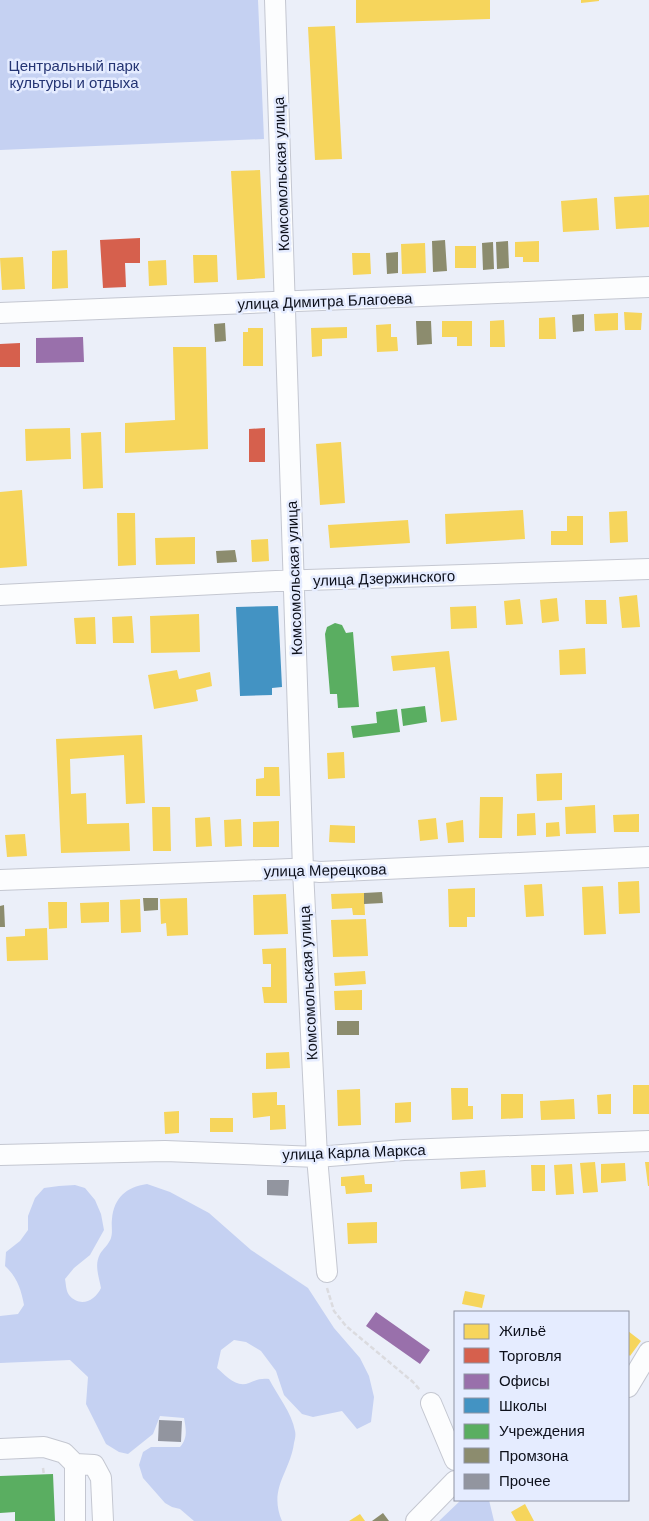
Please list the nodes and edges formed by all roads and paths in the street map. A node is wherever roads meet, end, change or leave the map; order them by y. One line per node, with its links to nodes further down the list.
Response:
1 (275, 0): 3 (street, Комсомольская улица)
2 (649, 287): 3 (street, улица Димитра Благоева)
3 (285, 302): 4 (street, улица Димитра Благоева); 6 (street, Комсомольская улица)
4 (0, 313)
5 (649, 569): 6 (street, улица Дзержинского)
6 (294, 581): 7 (street, улица Дзержинского); 9 (street, Комсомольская улица)
7 (0, 595)
8 (649, 857): 9 (street, улица Мерецкова)
9 (302, 870): 10 (street, улица Мерецкова); 13 (street, Комсомольская улица)
10 (0, 880)
11 (649, 1141): 13 (street, улица Карла Маркса)
12 (0, 1156): 13 (street, улица Карла Маркса)
13 (317, 1157): 14 (street, Комсомольская улица)
14 (327, 1272): 17 (path)
15 (649, 1352): 16 (street)
16 (629, 1384)
17 (431, 1403): 19 (street)
18 (0, 1449): 22 (street)
19 (454, 1458)
20 (43, 1468): 22 (path)
21 (454, 1482): 24 (street)
22 (67, 1494): 23 (street)
23 (103, 1521)
24 (416, 1521)

